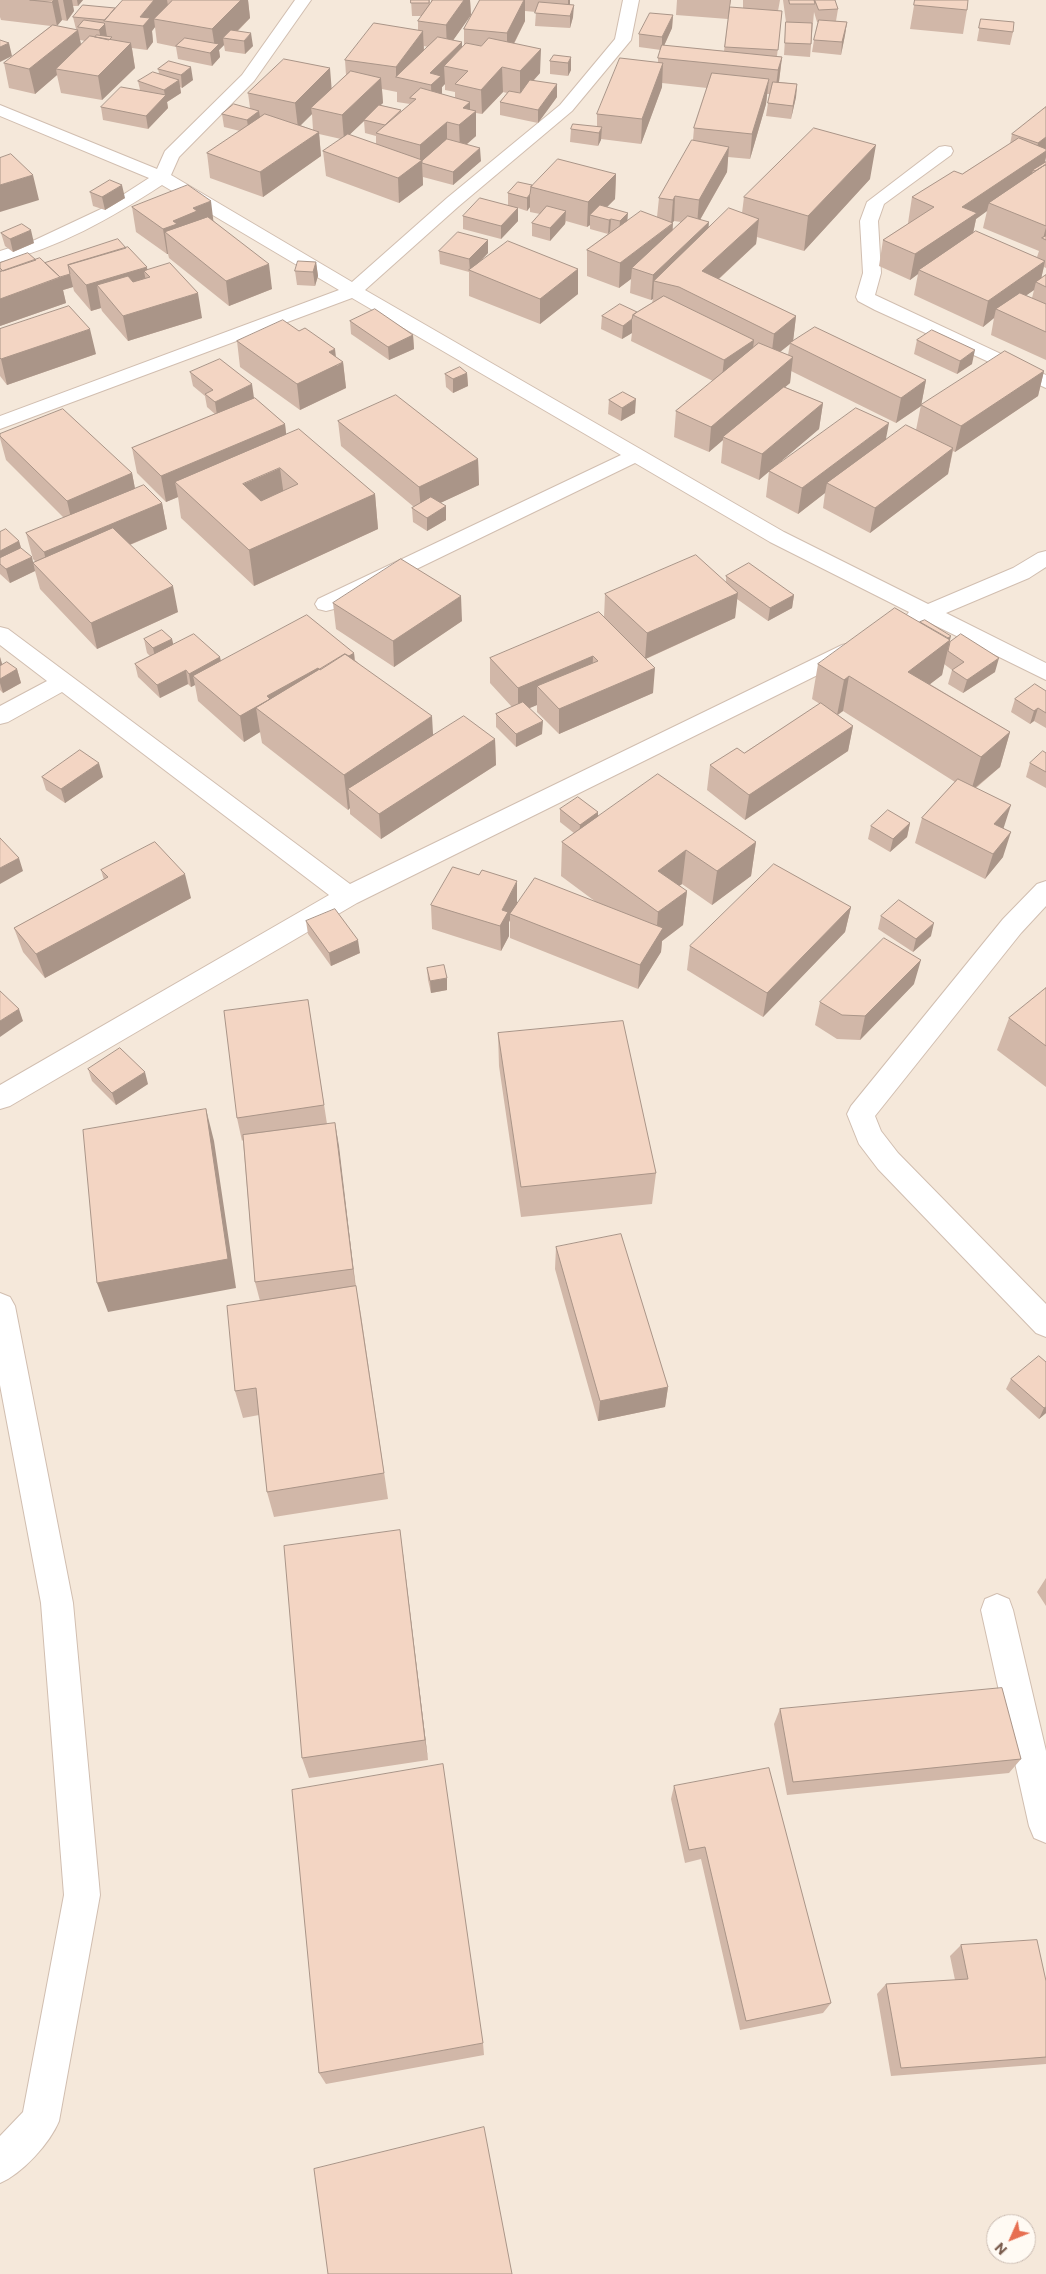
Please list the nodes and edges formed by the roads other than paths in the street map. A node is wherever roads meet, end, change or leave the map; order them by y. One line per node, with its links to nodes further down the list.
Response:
1 (303, 0): 5 (street)
2 (632, 0): 7 (street)
3 (0, 110): 5 (street)
4 (945, 151): 8 (street)
5 (162, 177): 6 (street); 7 (street)
6 (0, 257)
7 (353, 291): 9 (street); 10 (street)
8 (1046, 382)
9 (0, 422)
10 (634, 456): 12 (street); 13 (street)
11 (1046, 558): 13 (street)
12 (326, 604)
13 (928, 612): 14 (street); 17 (street)
14 (892, 629)
15 (0, 634): 18 (street)
16 (866, 642): 21 (street)
17 (1046, 672)
18 (63, 682): 19 (street); 21 (street)
19 (0, 716)
20 (1046, 890): 24 (street)
21 (348, 896): 22 (street)
22 (0, 1098)
23 (0, 1306): 27 (street)
24 (1046, 1324)
25 (997, 1610): 26 (street)
26 (1046, 1826)
27 (0, 2164)

